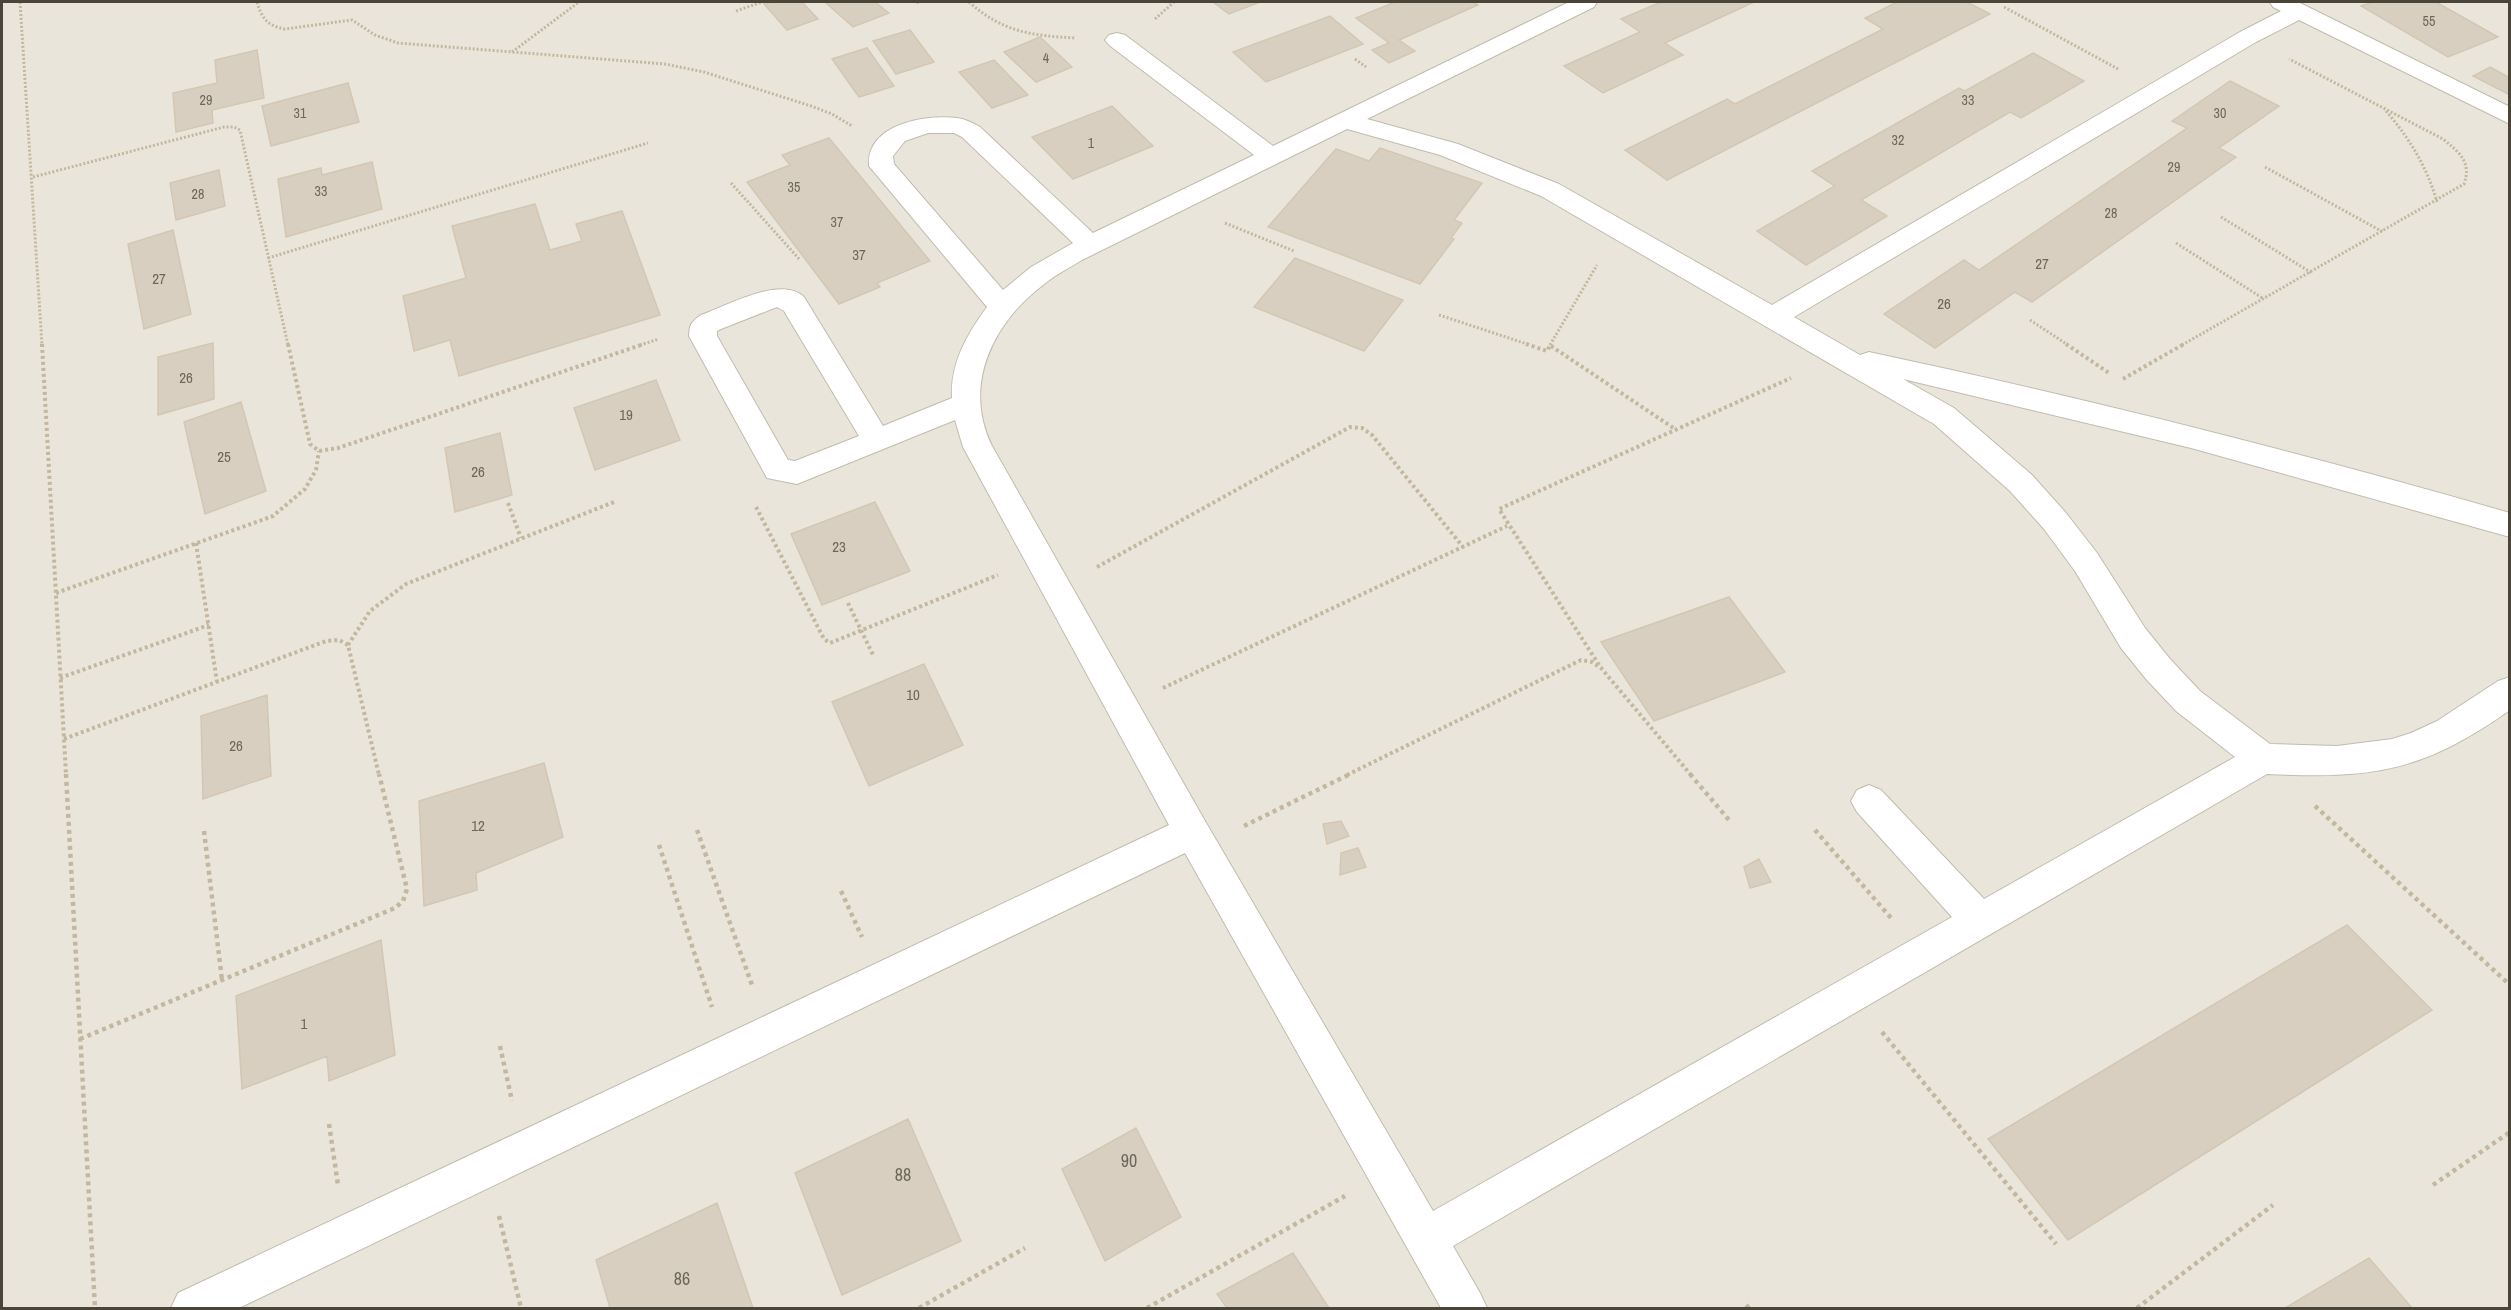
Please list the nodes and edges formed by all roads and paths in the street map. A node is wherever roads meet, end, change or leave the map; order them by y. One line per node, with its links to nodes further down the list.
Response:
1 (20, 2): 21 (path)
2 (257, 2): 12 (path)
3 (579, 2): 12 (path)
4 (760, 2): 9 (path)
5 (969, 2): 11 (path)
6 (1586, 2): 16 (street)
7 (2289, 6): 10 (street); 15 (street)
8 (2004, 7): 13 (path)
9 (736, 11)
10 (2248, 37): 13 (street); 14 (path)
11 (1117, 40): 19 (street)
12 (511, 52): 18 (path)
13 (2158, 90): 37 (street)
14 (2384, 108): 23 (path); 23 (path)
15 (2510, 117)
16 (1344, 121): 19 (street); 26 (street)
17 (648, 143): 31 (path)
18 (887, 145): 29 (street); 35 (street)
19 (1272, 157): 24 (street)
20 (2265, 167): 27 (path)
21 (33, 177): 31 (path); 58 (path)
22 (731, 183): 33 (path)
23 (2436, 202): 27 (path)
24 (1177, 203): 29 (street); 30 (path)
25 (2222, 217): 32 (path)
26 (1618, 228): 37 (street); 40 (path)
27 (2383, 232): 32 (path)
28 (2176, 243): 34 (path)
29 (1091, 246): 35 (street)
30 (1294, 251)
31 (268, 258): 47 (path)
32 (2312, 273): 34 (path)
33 (788, 298): 39 (street); 46 (street)
34 (2264, 299): 42 (path)
35 (1001, 306): 43 (street)
36 (1439, 315): 40 (path)
37 (1773, 317): 41 (street)
38 (2030, 320): 42 (path)
39 (711, 322): 47 (path); 48 (street)
40 (1551, 346): 45 (path)
41 (1838, 356): 44 (street); 45 (path); 70 (street)
42 (2120, 381): 44 (path)
43 (966, 404): 46 (street); 56 (street)
44 (2073, 407): 51 (street)
45 (1676, 429): 52 (path)
46 (877, 441): 48 (street)
47 (319, 451): 54 (path)
48 (774, 466): 61 (path)
49 (614, 502): 53 (path)
50 (508, 503): 53 (path)
51 (2510, 525)
52 (1507, 526): 55 (path); 64 (path)
53 (521, 538): 62 (path)
54 (196, 543): 58 (path); 60 (path)
55 (1463, 547): 57 (path); 68 (path)
56 (1039, 558): 57 (street); 61 (path)
57 (1057, 590): 68 (street)
58 (56, 593): 65 (path)
59 (848, 603): 61 (path)
60 (209, 625): 65 (path); 66 (path)
61 (863, 632): 63 (path)
62 (348, 645): 66 (path); 80 (path)
63 (874, 657)
64 (1601, 668): 72 (path); 76 (path)
65 (60, 678): 69 (path)
66 (217, 682): 69 (path)
67 (2510, 692): 70 (street)
68 (1122, 707): 76 (street)
69 (64, 739): 84 (path)
70 (2263, 759): 78 (street); 81 (path)
71 (1869, 801): 78 (street)
72 (1729, 820)
73 (697, 830): 83 (path)
74 (1815, 830): 79 (path)
75 (204, 831): 80 (path)
76 (1196, 840): 83 (street); 89 (street)
77 (659, 845): 85 (path)
78 (1979, 921): 79 (street)
79 (1923, 954): 82 (street)
80 (222, 980): 84 (path)
81 (2510, 985)
82 (1851, 994): 93 (street); 94 (path)
83 (769, 1034): 85 (street)
84 (80, 1039): 96 (path)
85 (727, 1054): 88 (street)
86 (329, 1124): 92 (path)
87 (2510, 1132): 90 (path)
88 (488, 1167): 92 (street); 98 (path)
89 (1388, 1172): 93 (street); 100 (path)
90 (2433, 1185)
91 (2273, 1205): 102 (path)
92 (345, 1236): 97 (street)
93 (1426, 1238): 101 (street)
94 (2056, 1244)
95 (1025, 1248): 99 (path)
96 (95, 1308)
97 (193, 1308)
98 (521, 1308)
99 (919, 1308)
100 (1147, 1308)
101 (1466, 1308)
102 (2137, 1308)

